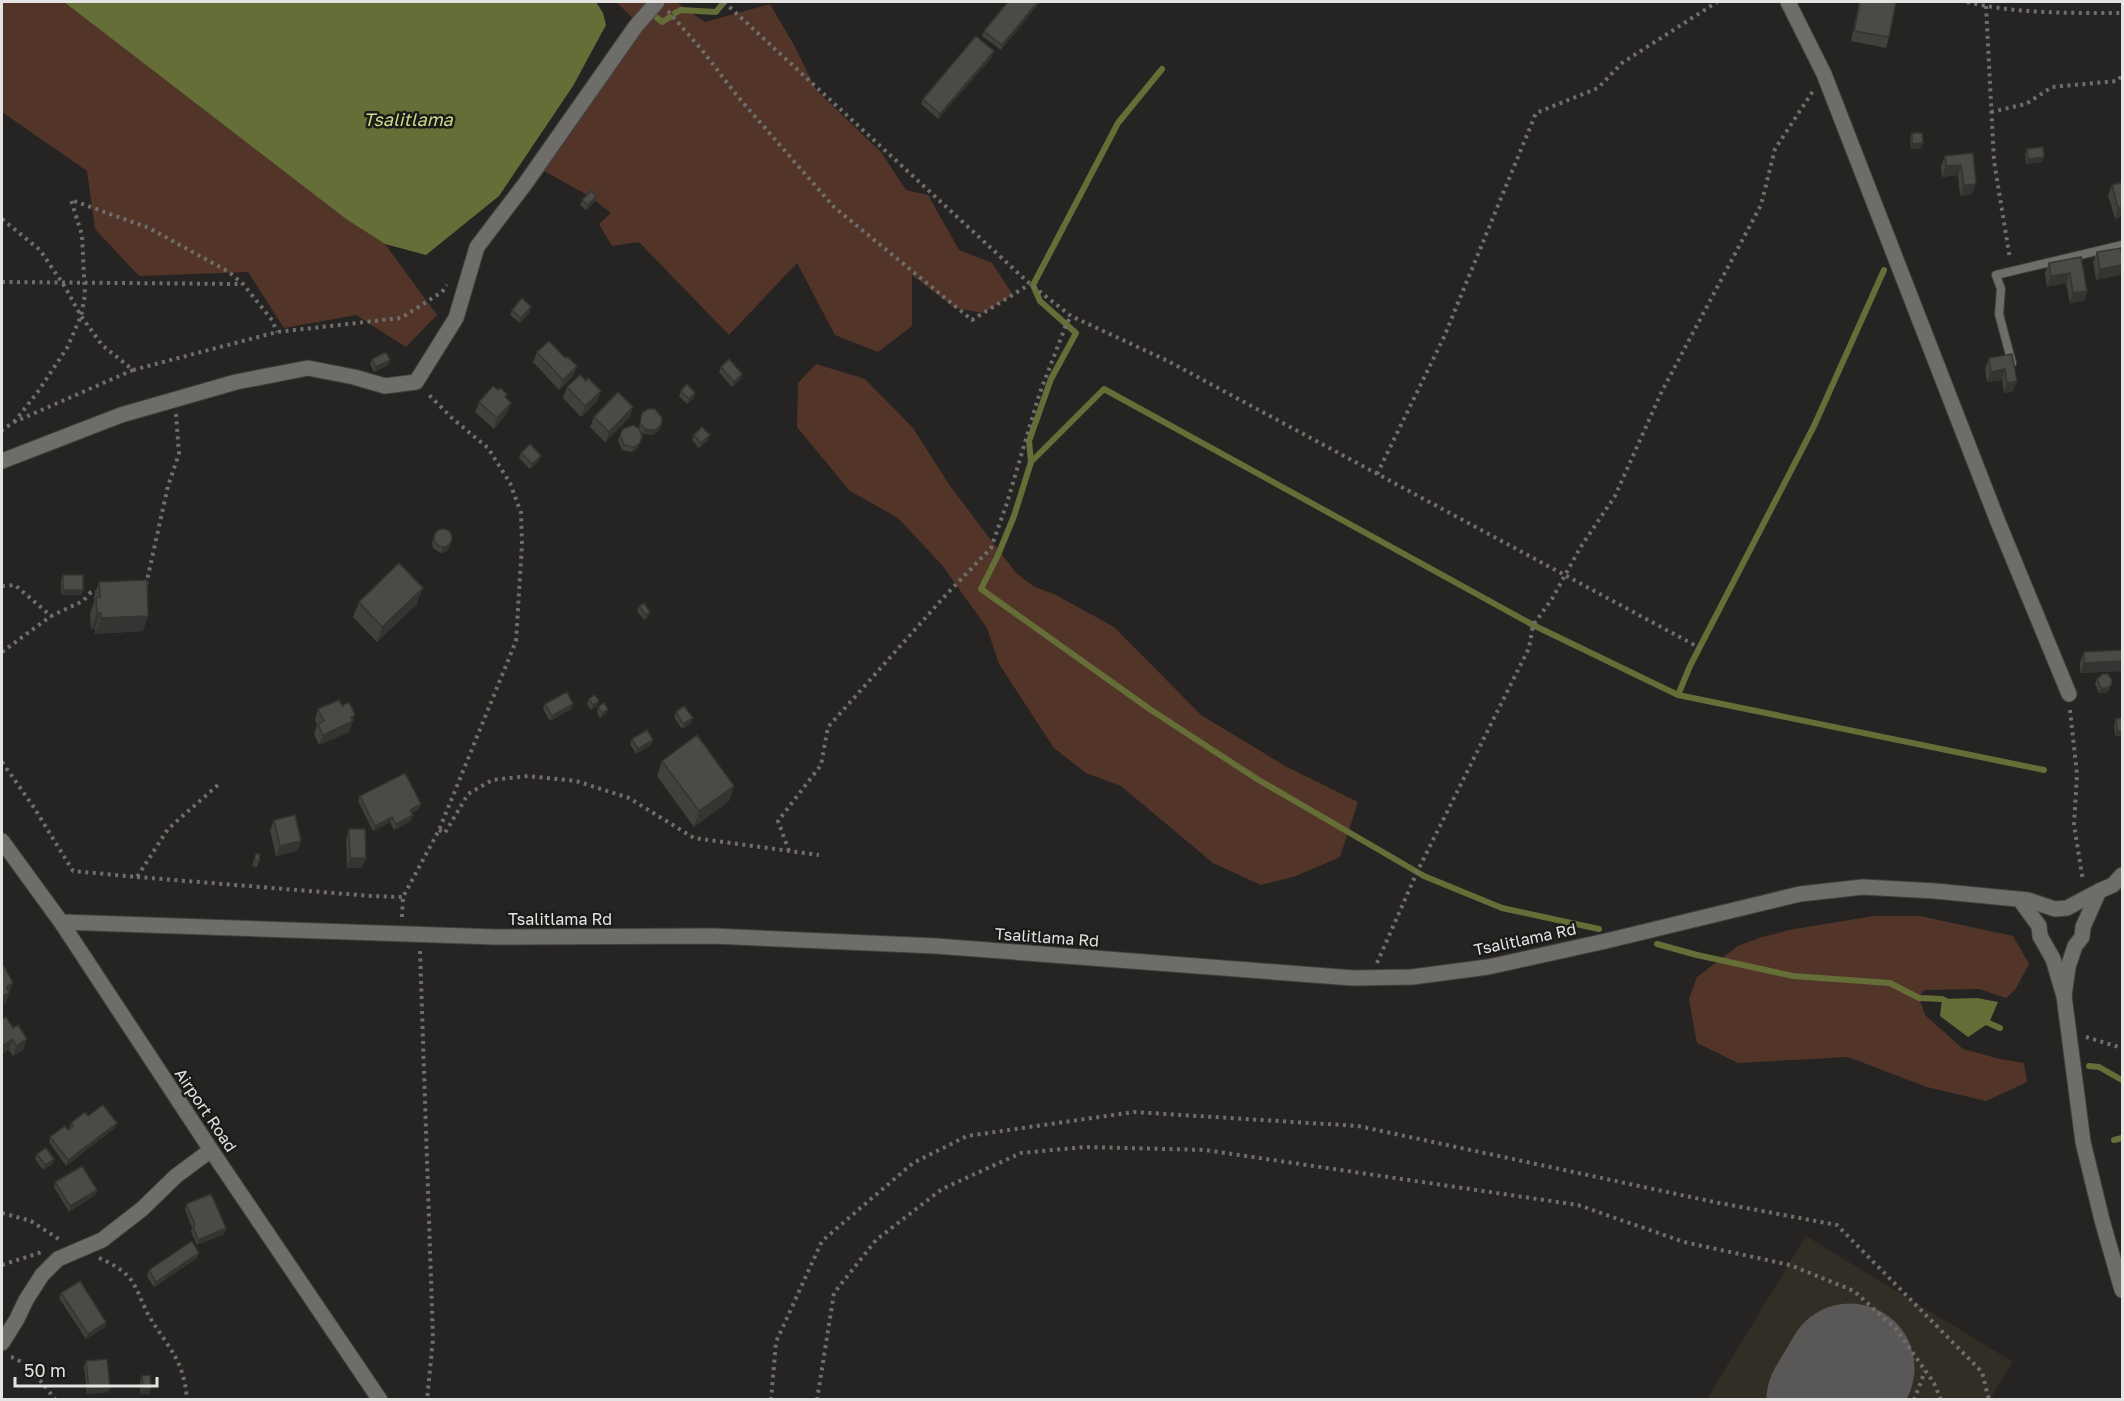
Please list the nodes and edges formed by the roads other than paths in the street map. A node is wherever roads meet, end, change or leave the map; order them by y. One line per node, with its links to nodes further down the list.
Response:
1 (1788, 2): 6 (street)
2 (662, 6): 5 (street)
3 (2122, 245): 4 (lane)
4 (2012, 363)
5 (2, 461)
6 (2069, 694)
7 (2, 841): 8 (street, Airport Road)
8 (6, 858): 13 (street, Airport Road)
9 (2122, 875): 10 (street)
10 (2092, 894): 12 (street); 15 (street)
11 (2020, 900): 12 (street, Tsalitlama Rd); 13 (street, Tsalitlama Rd); 14 (street)
12 (2061, 909): 14 (street); 15 (street)
13 (61, 922): 19 (street, Airport Road)
14 (2039, 926): 16 (street)
15 (2083, 927): 17 (street)
16 (2045, 945): 17 (street); 18 (street)
17 (2075, 946): 18 (street)
18 (2064, 996): 20 (street)
19 (211, 1150): 21 (street); 22 (street, Airport Road)
20 (2122, 1290)
21 (2, 1343)
22 (380, 1400)

